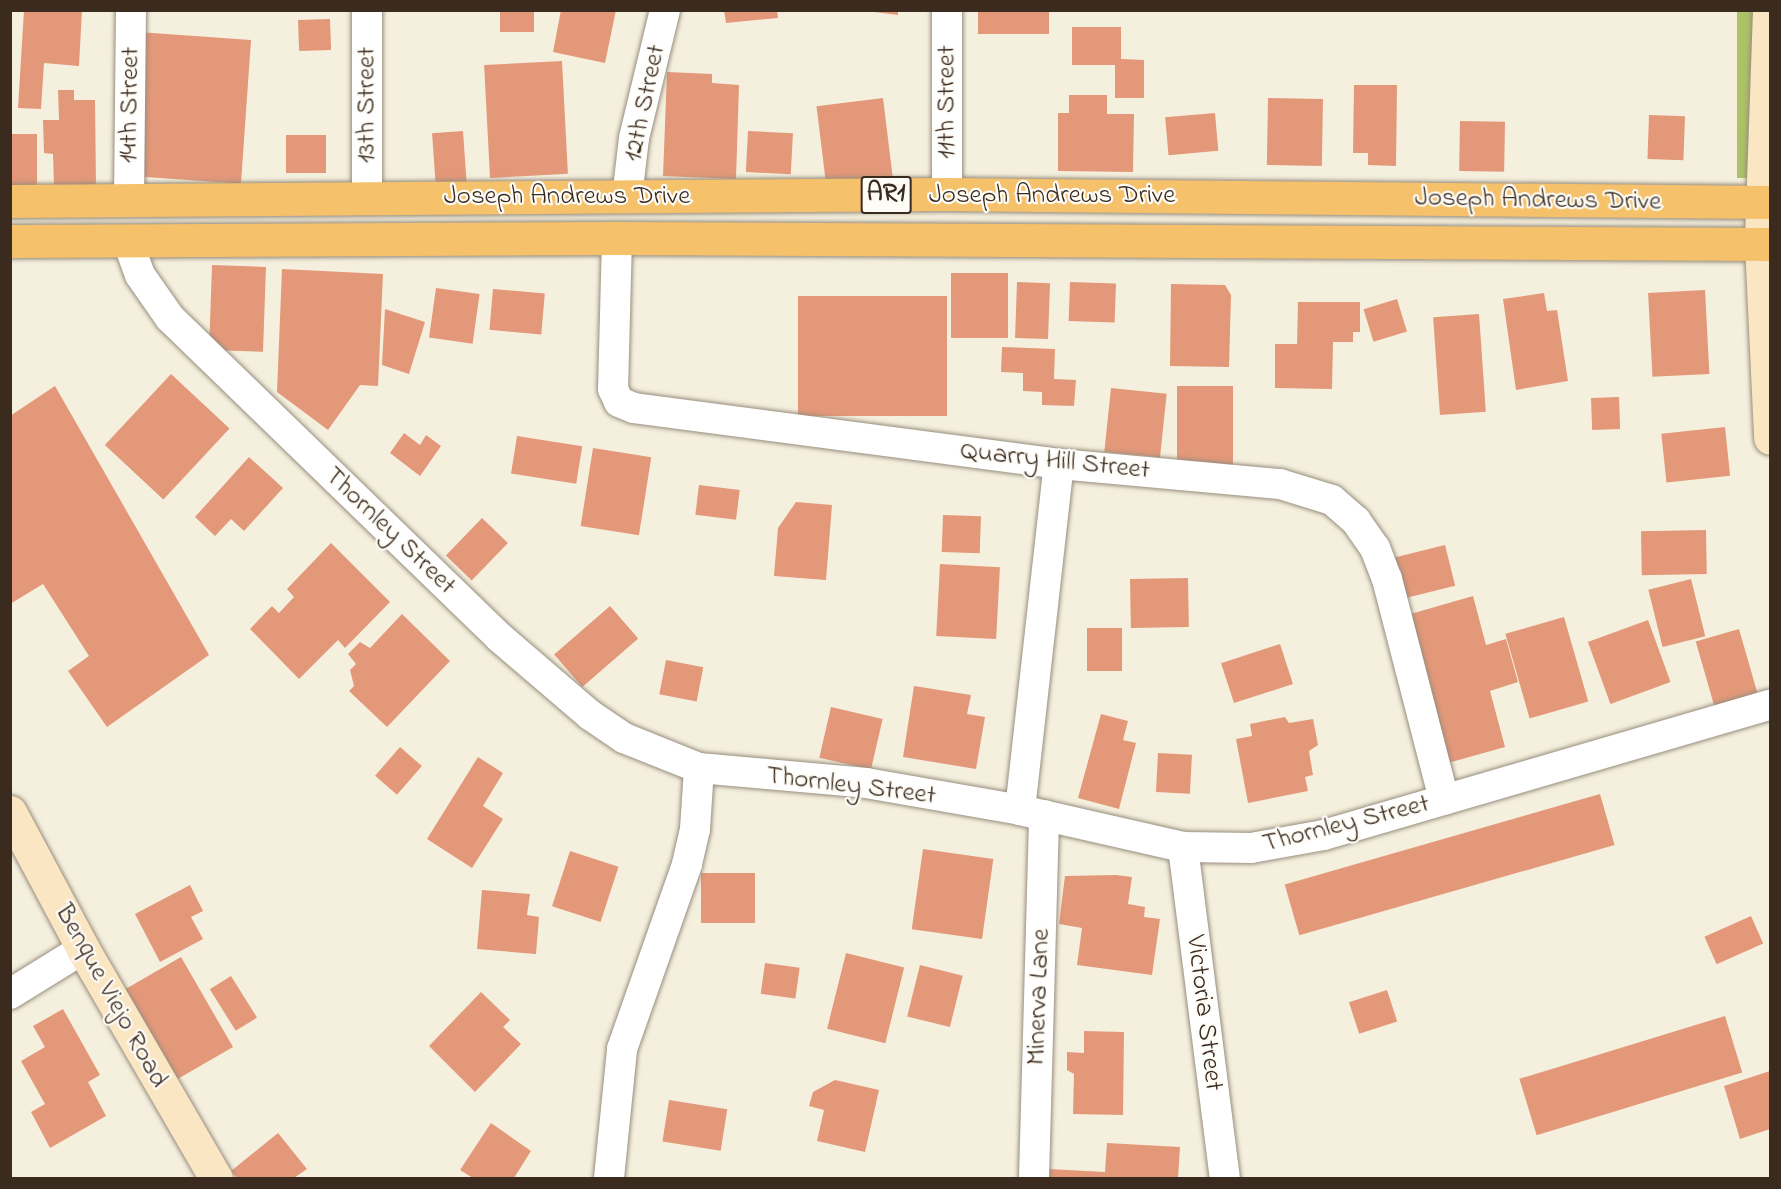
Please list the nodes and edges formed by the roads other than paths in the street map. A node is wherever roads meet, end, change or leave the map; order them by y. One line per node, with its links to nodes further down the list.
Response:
1 (131, 10): 9 (street, 14th Street)
2 (367, 10): 8 (street, 13th Street)
3 (665, 10): 7 (street, 12th Street)
4 (947, 10): 6 (street, 11th Street)
5 (1769, 10): 11 (main road)
6 (947, 194): 7 (highway, Joseph Andrews Drive / AR1); 11 (highway, Joseph Andrews Drive / AR1)
7 (627, 197): 8 (highway, Joseph Andrews Drive / AR1)
8 (367, 199): 9 (highway, Joseph Andrews Drive / AR1)
9 (129, 200): 10 (highway, Joseph Andrews Drive / AR1)
10 (10, 201)
11 (1766, 202): 15 (main road)
12 (617, 238): 14 (highway, Joseph Andrews Drive / AR1); 15 (highway, Joseph Andrews Drive / AR1); 17 (street, Quarry Hill Street)
13 (10, 242): 14 (highway, Joseph Andrews Drive / AR1)
14 (128, 242): 19 (street, Thornley Street)
15 (1766, 244): 16 (main road)
16 (1770, 438)
17 (1059, 464): 20 (street, Quarry Hill Street); 22 (street, Minerva Lane)
18 (1770, 705): 20 (street, Thornley Street)
19 (699, 768): 22 (street, Thornley Street); 27 (street)
20 (1444, 800): 23 (street, Thornley Street)
21 (10, 812): 24 (main road, Benque Viejo Road)
22 (1032, 812): 23 (street, Thornley Street); 28 (street, Minerva Lane)
23 (1183, 847): 29 (street, Victoria Street)
24 (84, 949): 25 (street); 26 (main road, Benque Viejo Road)
25 (10, 994)
26 (216, 1179)
27 (609, 1179)
28 (1034, 1179)
29 (1225, 1179)

